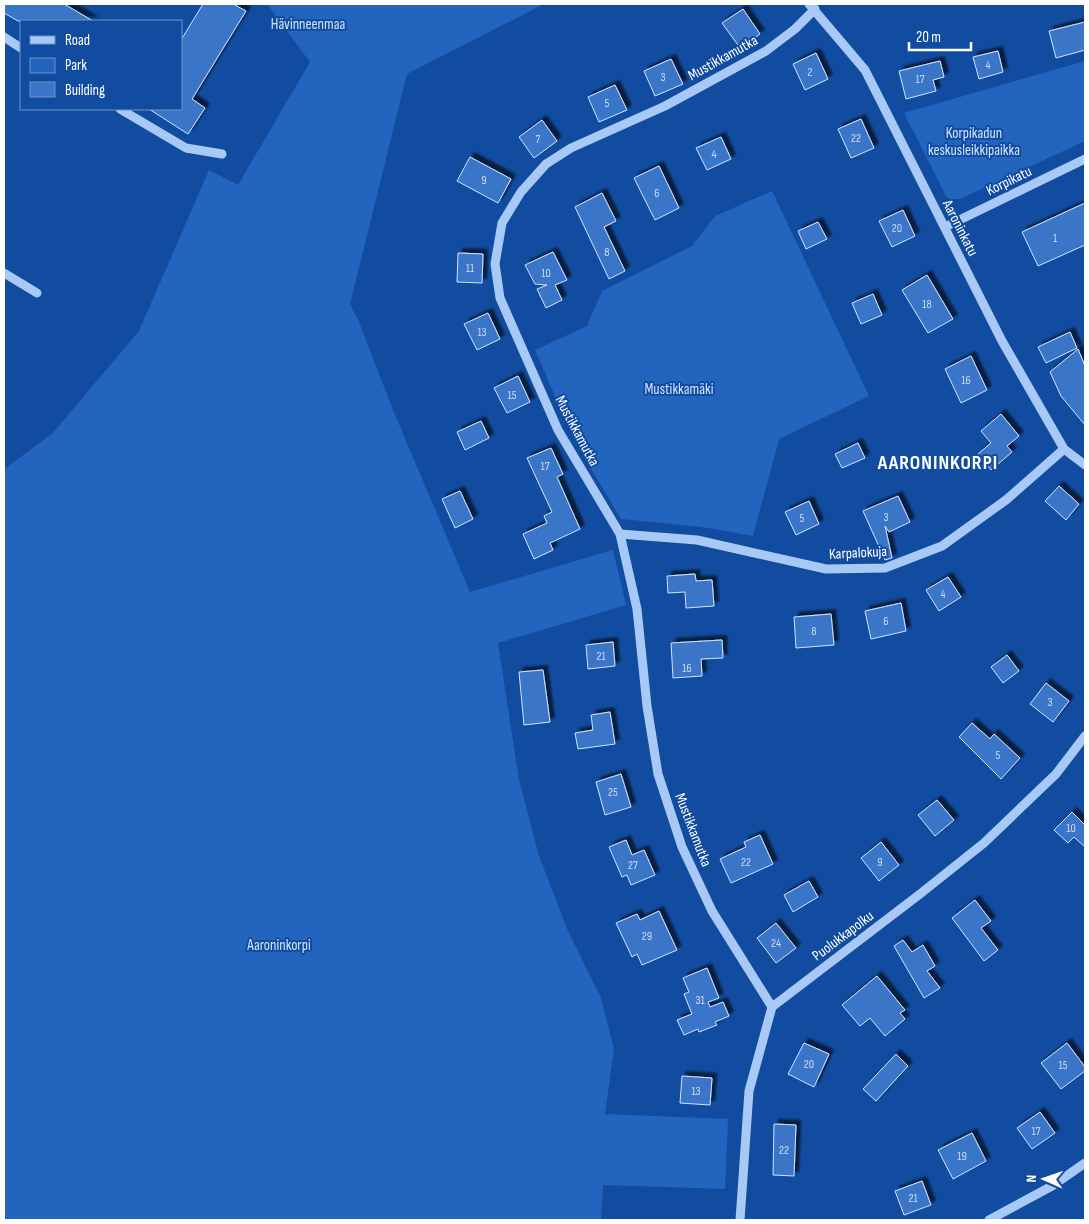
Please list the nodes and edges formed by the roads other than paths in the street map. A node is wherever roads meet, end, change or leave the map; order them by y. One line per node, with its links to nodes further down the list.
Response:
1 (812, 6): 7 (street, Aaroninkatu); 12 (street, Mustikkamutka)
2 (4, 38): 3 (street)
3 (20, 47)
4 (122, 110): 5 (street)
5 (222, 154)
6 (1085, 159): 7 (street, Korpikatu)
7 (945, 227): 10 (street, Aaroninkatu)
8 (4, 273): 9 (street)
9 (37, 293)
10 (1064, 449): 11 (street, Aaroninkatu); 12 (street, Karpalokuja)
11 (1085, 465)
12 (620, 534): 14 (street, Mustikkamutka)
13 (1085, 736): 14 (street, Puolukkapolku)
14 (772, 1007): 16 (street)
15 (1085, 1163): 17 (street)
16 (740, 1220)
17 (989, 1220)

